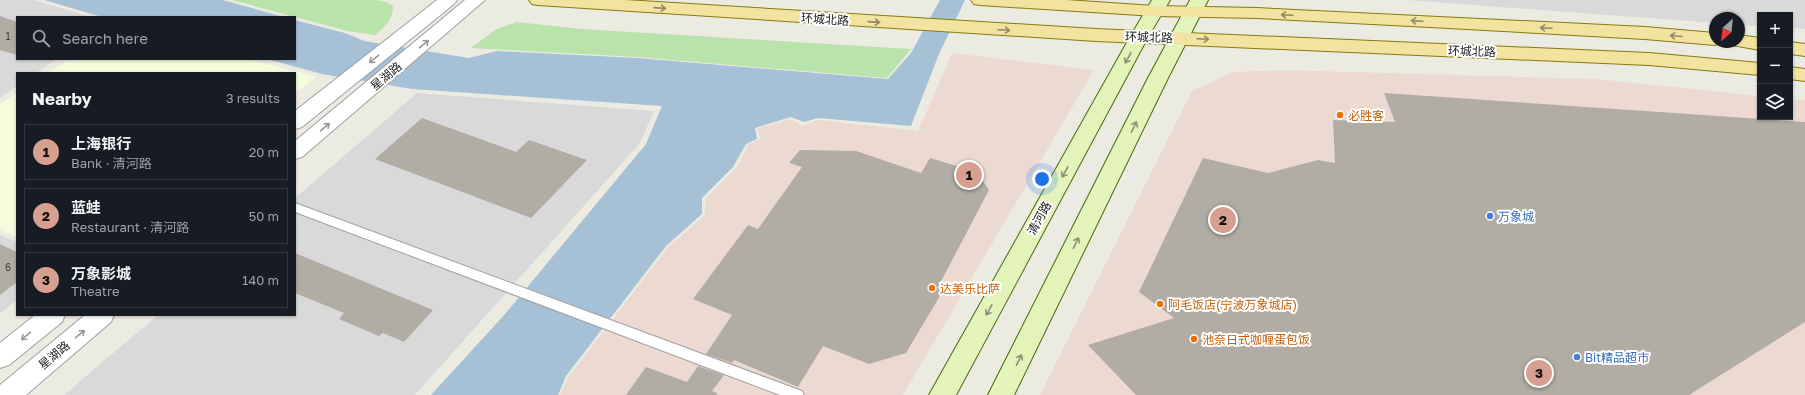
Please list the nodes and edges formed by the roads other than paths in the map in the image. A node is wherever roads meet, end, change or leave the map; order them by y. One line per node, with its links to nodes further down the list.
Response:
1 (448, 0): 17 (street, 星湖路, one-way to 17)
2 (476, 0): 18 (street, 星湖路, one-way to 2)
3 (538, 0): 7 (main road, 环城北路, one-way to 7)
4 (980, 0): 5 (main road)
5 (1158, 5): 6 (main road); 7 (main road, 清河路)
6 (1195, 6): 8 (main road); 9 (main road, one-way to 6)
7 (1139, 38): 8 (main road, 环城北路); 25 (main road, 清河路, one-way to 25)
8 (1178, 38): 14 (main road, 环城北路, one-way to 14); 26 (main road, one-way to 8)
9 (1709, 39)
10 (1745, 42): 11 (main road)
11 (1757, 44)
12 (1793, 48): 13 (main road)
13 (1805, 50)
14 (1757, 69)
15 (1793, 73): 16 (main road)
16 (1805, 75)
17 (296, 121)
18 (296, 151)
19 (296, 207): 24 (lane)
20 (52, 316): 22 (street, one-way to 22)
21 (101, 316): 23 (street, 星湖路, one-way to 21)
22 (0, 357)
23 (7, 395)
24 (797, 395)
25 (942, 395)
26 (1001, 395)

